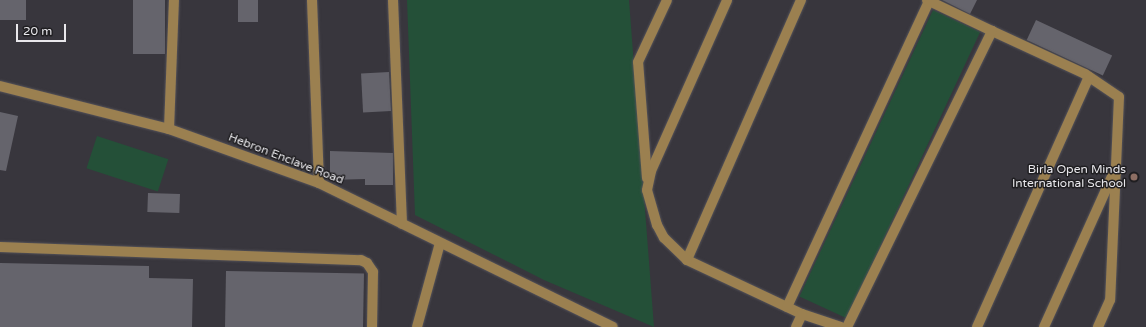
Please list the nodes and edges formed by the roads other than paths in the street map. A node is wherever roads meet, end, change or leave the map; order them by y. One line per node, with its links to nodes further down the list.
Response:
1 (174, 0): 11 (street)
2 (312, 0): 13 (street)
3 (393, 0): 15 (street)
4 (667, 0): 14 (street)
5 (727, 0): 14 (street)
6 (801, 0): 18 (street)
7 (928, 0): 8 (street); 19 (street)
8 (992, 31): 9 (street); 27 (street)
9 (1089, 77): 12 (street); 28 (street)
10 (0, 86): 11 (street, Hebron Enclave Road)
11 (169, 129): 13 (street, Hebron Enclave Road)
12 (1116, 168): 29 (street); 30 (street)
13 (319, 183): 15 (street, Hebron Enclave Road)
14 (647, 190): 18 (street)
15 (402, 224): 16 (street, Hebron Enclave Road)
16 (440, 243): 23 (street); 24 (street, Hebron Enclave Road)
17 (0, 247): 22 (street)
18 (687, 260): 19 (street)
19 (786, 307): 20 (street)
20 (802, 314): 21 (street); 25 (street)
21 (824, 325): 26 (street)
22 (372, 327)
23 (417, 327)
24 (613, 327)
25 (796, 327)
26 (841, 327)
27 (847, 327)
28 (978, 327)
29 (1044, 327)
30 (1098, 327)

